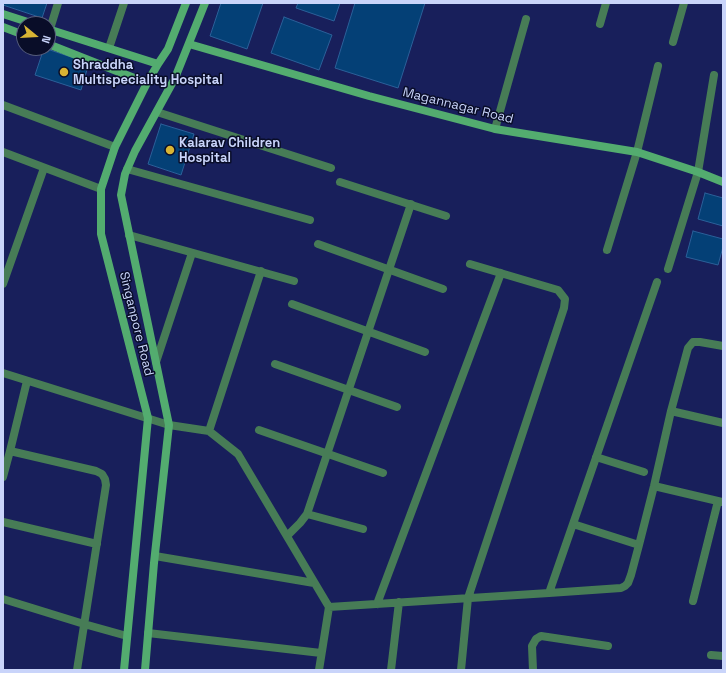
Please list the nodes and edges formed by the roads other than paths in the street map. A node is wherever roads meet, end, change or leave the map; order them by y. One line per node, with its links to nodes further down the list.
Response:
1 (58, 3): 8 (street)
2 (124, 3): 18 (street)
3 (186, 3): 19 (main road, Singanpore Road)
4 (205, 3): 16 (main road, Singanpore Road)
5 (606, 3): 11 (street)
6 (684, 3): 15 (street)
7 (3, 14): 9 (main road)
8 (54, 16)
9 (16, 18)
10 (526, 19): 25 (street)
11 (600, 24)
12 (3, 27): 14 (main road)
13 (56, 31): 18 (main road)
14 (16, 32)
15 (673, 42)
16 (189, 44): 24 (main road, Singanpore Road); 25 (main road, Magannagar Road)
17 (56, 47): 22 (main road)
18 (109, 48): 19 (main road)
19 (158, 64): 22 (main road, Singanpore Road)
20 (658, 66): 28 (street)
21 (714, 75): 32 (street)
22 (147, 83): 26 (main road, Singanpore Road)
23 (3, 105): 26 (street)
24 (157, 112): 30 (street); 31 (main road, Singanpore Road)
25 (495, 129): 28 (main road, Magannagar Road)
26 (115, 147): 35 (main road, Singanpore Road)
27 (3, 152): 29 (street)
28 (636, 152): 32 (main road, Magannagar Road); 41 (street)
29 (44, 168): 35 (street); 50 (street)
30 (331, 168)
31 (127, 169): 38 (street); 39 (main road, Singanpore Road)
32 (698, 172): 34 (main road, Magannagar Road); 45 (street)
33 (340, 182): 36 (street)
34 (723, 182)
35 (101, 189): 63 (main road, Singanpore Road)
36 (411, 204): 37 (street); 44 (street)
37 (446, 216)
38 (310, 220)
39 (129, 235): 42 (street); 56 (main road, Singanpore Road)
40 (318, 244): 44 (street)
41 (607, 250)
42 (192, 253): 46 (street); 56 (street)
43 (470, 264): 47 (street)
44 (389, 269): 51 (street); 53 (street)
45 (668, 269)
46 (261, 272): 48 (street); 67 (street)
47 (501, 273): 86 (street); 90 (street)
48 (294, 281)
49 (657, 282): 70 (street)
50 (3, 284)
51 (444, 288)
52 (292, 304): 53 (street)
53 (368, 331): 55 (street); 60 (street)
54 (723, 346): 62 (street)
55 (425, 352)
56 (156, 362): 65 (main road, Singanpore Road)
57 (275, 364): 60 (street)
58 (3, 374): 59 (street)
59 (27, 381): 63 (street); 69 (street)
60 (348, 390): 61 (street); 68 (street)
61 (397, 407)
62 (671, 411): 64 (street); 74 (street)
63 (148, 418): 65 (street); 94 (main road, Singanpore Road)
64 (723, 423)
65 (169, 424): 67 (street); 83 (main road, Singanpore Road)
66 (259, 430): 68 (street)
67 (209, 431): 80 (street)
68 (327, 454): 71 (street); 76 (street)
69 (7, 456): 73 (street); 81 (street)
70 (596, 457): 72 (street); 78 (street)
71 (383, 472)
72 (644, 472)
73 (3, 477)
74 (654, 486): 75 (street); 82 (street)
75 (720, 502): 88 (street)
76 (307, 514): 79 (street); 80 (street)
77 (3, 522): 81 (street)
78 (573, 524): 82 (street); 85 (street)
79 (363, 529)
80 (286, 536): 84 (street)
81 (97, 544): 92 (street)
82 (639, 545): 85 (street)
83 (155, 556): 84 (street); 93 (main road, Singanpore Road)
84 (314, 583): 91 (street)
85 (549, 593): 86 (street)
86 (468, 598): 89 (street); 104 (street)
87 (3, 599): 92 (street)
88 (693, 601)
89 (399, 602): 90 (street); 103 (street)
90 (377, 604): 91 (street)
91 (329, 607): 96 (street)
92 (84, 624): 94 (street); 99 (street)
93 (148, 633): 96 (street); 101 (main road, Singanpore Road)
94 (127, 636): 100 (main road, Singanpore Road)
95 (608, 646): 105 (street)
96 (321, 653): 102 (street)
97 (711, 655): 98 (street)
98 (723, 656)
99 (77, 670)
100 (124, 670)
101 (145, 670)
102 (319, 670)
103 (391, 670)
104 (461, 670)
105 (533, 670)

